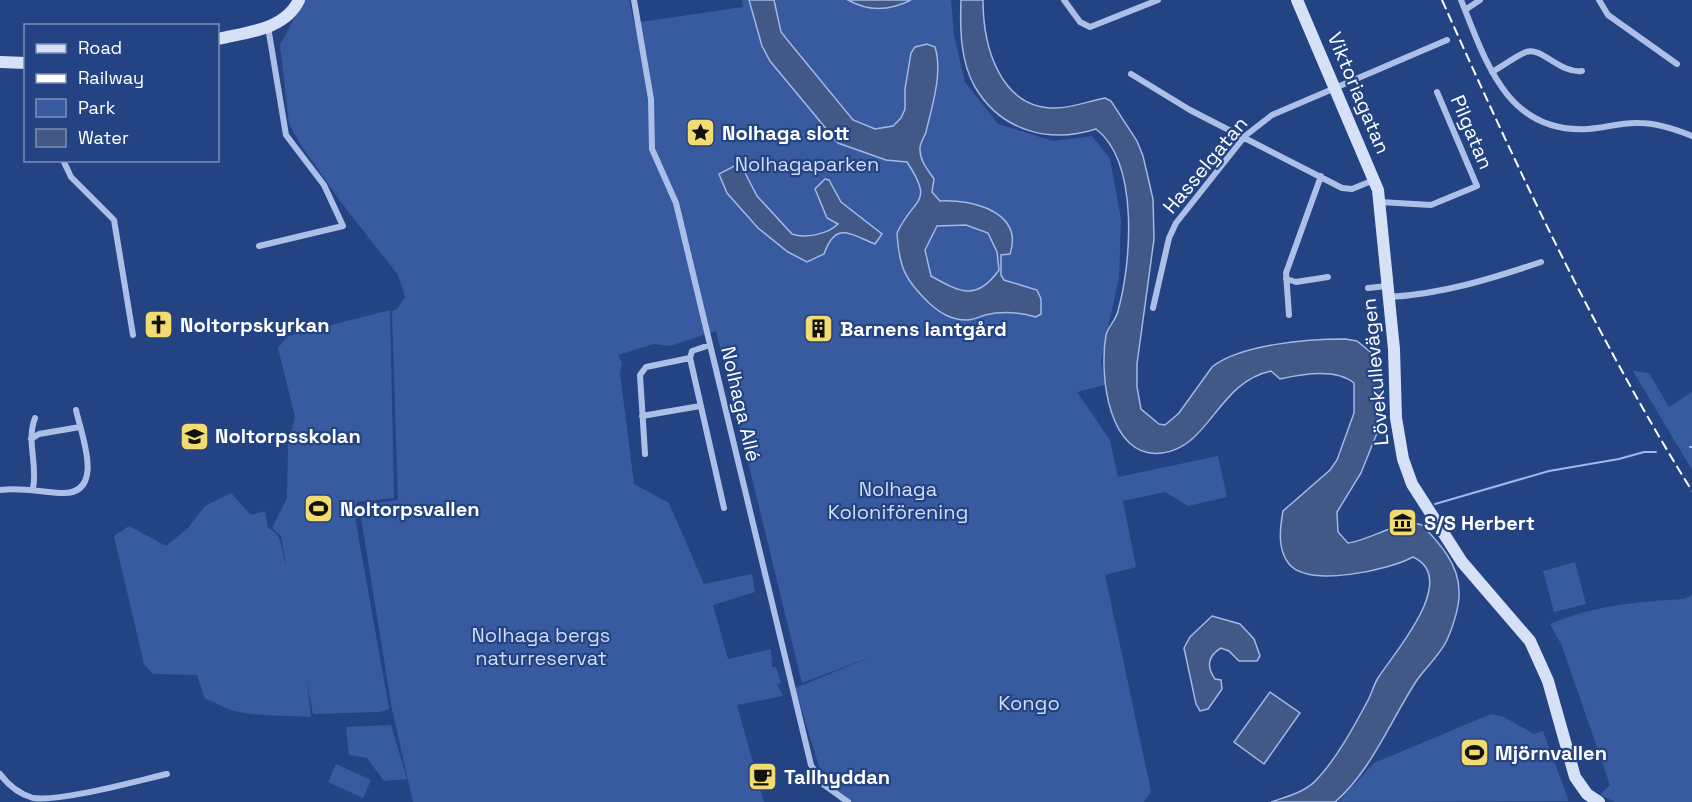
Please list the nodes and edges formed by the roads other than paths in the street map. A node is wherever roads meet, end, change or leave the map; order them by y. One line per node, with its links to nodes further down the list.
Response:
1 (299, 0): 10 (street)
2 (634, 0): 36 (street, Nolhaga Allé)
3 (1064, 0): 4 (street)
4 (1158, 0)
5 (1297, 0): 19 (street, Viktoriagatan)
6 (1461, 0): 9 (street)
7 (1480, 0): 9 (street)
8 (1599, 0): 15 (street)
9 (1465, 10): 17 (street)
10 (268, 27): 11 (street); 27 (street)
11 (219, 39)
12 (1447, 40): 19 (street, Hasselgatan)
13 (0, 62): 14 (street)
14 (24, 63)
15 (1677, 64)
16 (1582, 71): 17 (street)
17 (1492, 72): 22 (street)
18 (1131, 74): 21 (street)
19 (1336, 87): 21 (street, Hasselgatan); 25 (street, Viktoriagatan)
20 (1437, 92): 26 (street, Pilgatan)
21 (1245, 136): 24 (street); 33 (street, Hasselgatan)
22 (1692, 136)
23 (64, 162): 35 (street)
24 (1321, 176): 25 (street); 30 (street)
25 (1375, 180): 26 (street, Viktoriagatan)
26 (1380, 202): 32 (street, Lövekullevägen)
27 (259, 246)
28 (1541, 262): 32 (street)
29 (1328, 277): 30 (street)
30 (1286, 279): 34 (street)
31 (1368, 288): 32 (street)
32 (1388, 292): 51 (street, Lövekullevägen)
33 (1153, 308)
34 (1289, 315)
35 (132, 336)
36 (710, 345): 37 (street); 50 (street, Nolhaga Allé)
37 (690, 358): 38 (street); 40 (street)
38 (700, 406): 40 (street); 47 (street)
39 (76, 410): 42 (street)
40 (642, 416): 44 (street)
41 (35, 418): 43 (street)
42 (80, 427): 43 (street); 45 (street)
43 (31, 439): 45 (street)
44 (645, 454)
45 (33, 488): 46 (street)
46 (0, 490)
47 (724, 508)
48 (0, 774): 49 (street)
49 (167, 774)
50 (848, 802)
51 (1599, 802)

